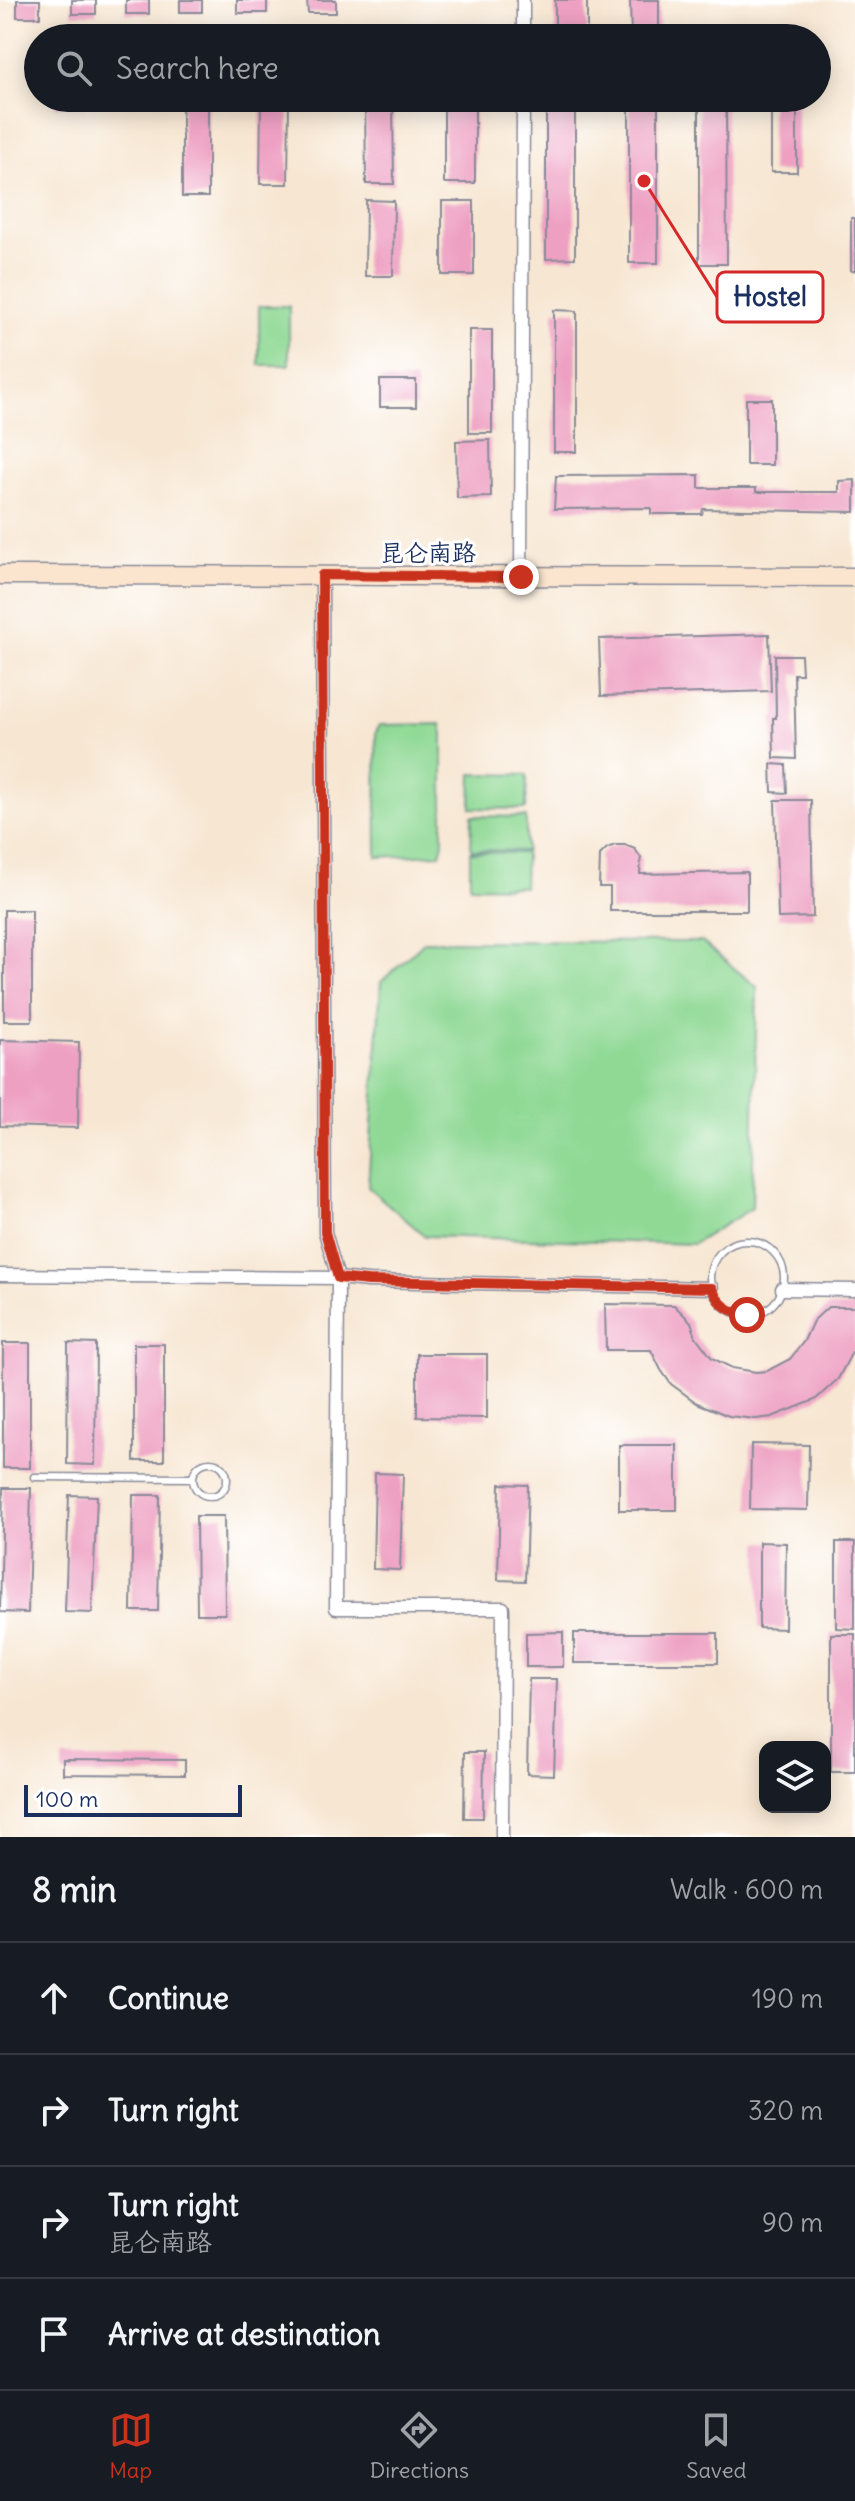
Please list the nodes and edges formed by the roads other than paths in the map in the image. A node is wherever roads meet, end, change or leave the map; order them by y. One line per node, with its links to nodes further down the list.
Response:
1 (523, 0): 2 (street)
2 (523, 24)
3 (523, 112): 6 (street)
4 (0, 575): 5 (main road, 昆仑南路)
5 (322, 575): 6 (main road, 昆仑南路); 9 (street)
6 (521, 577): 7 (main road, 昆仑南路)
7 (855, 577)
8 (0, 1275): 9 (street)
9 (338, 1278): 10 (street); 15 (street)
10 (712, 1288): 11 (lane); 11 (lane)
11 (782, 1289): 12 (street)
12 (855, 1290)
13 (34, 1477): 14 (lane)
14 (192, 1478): 14 (lane)
15 (502, 1837)

